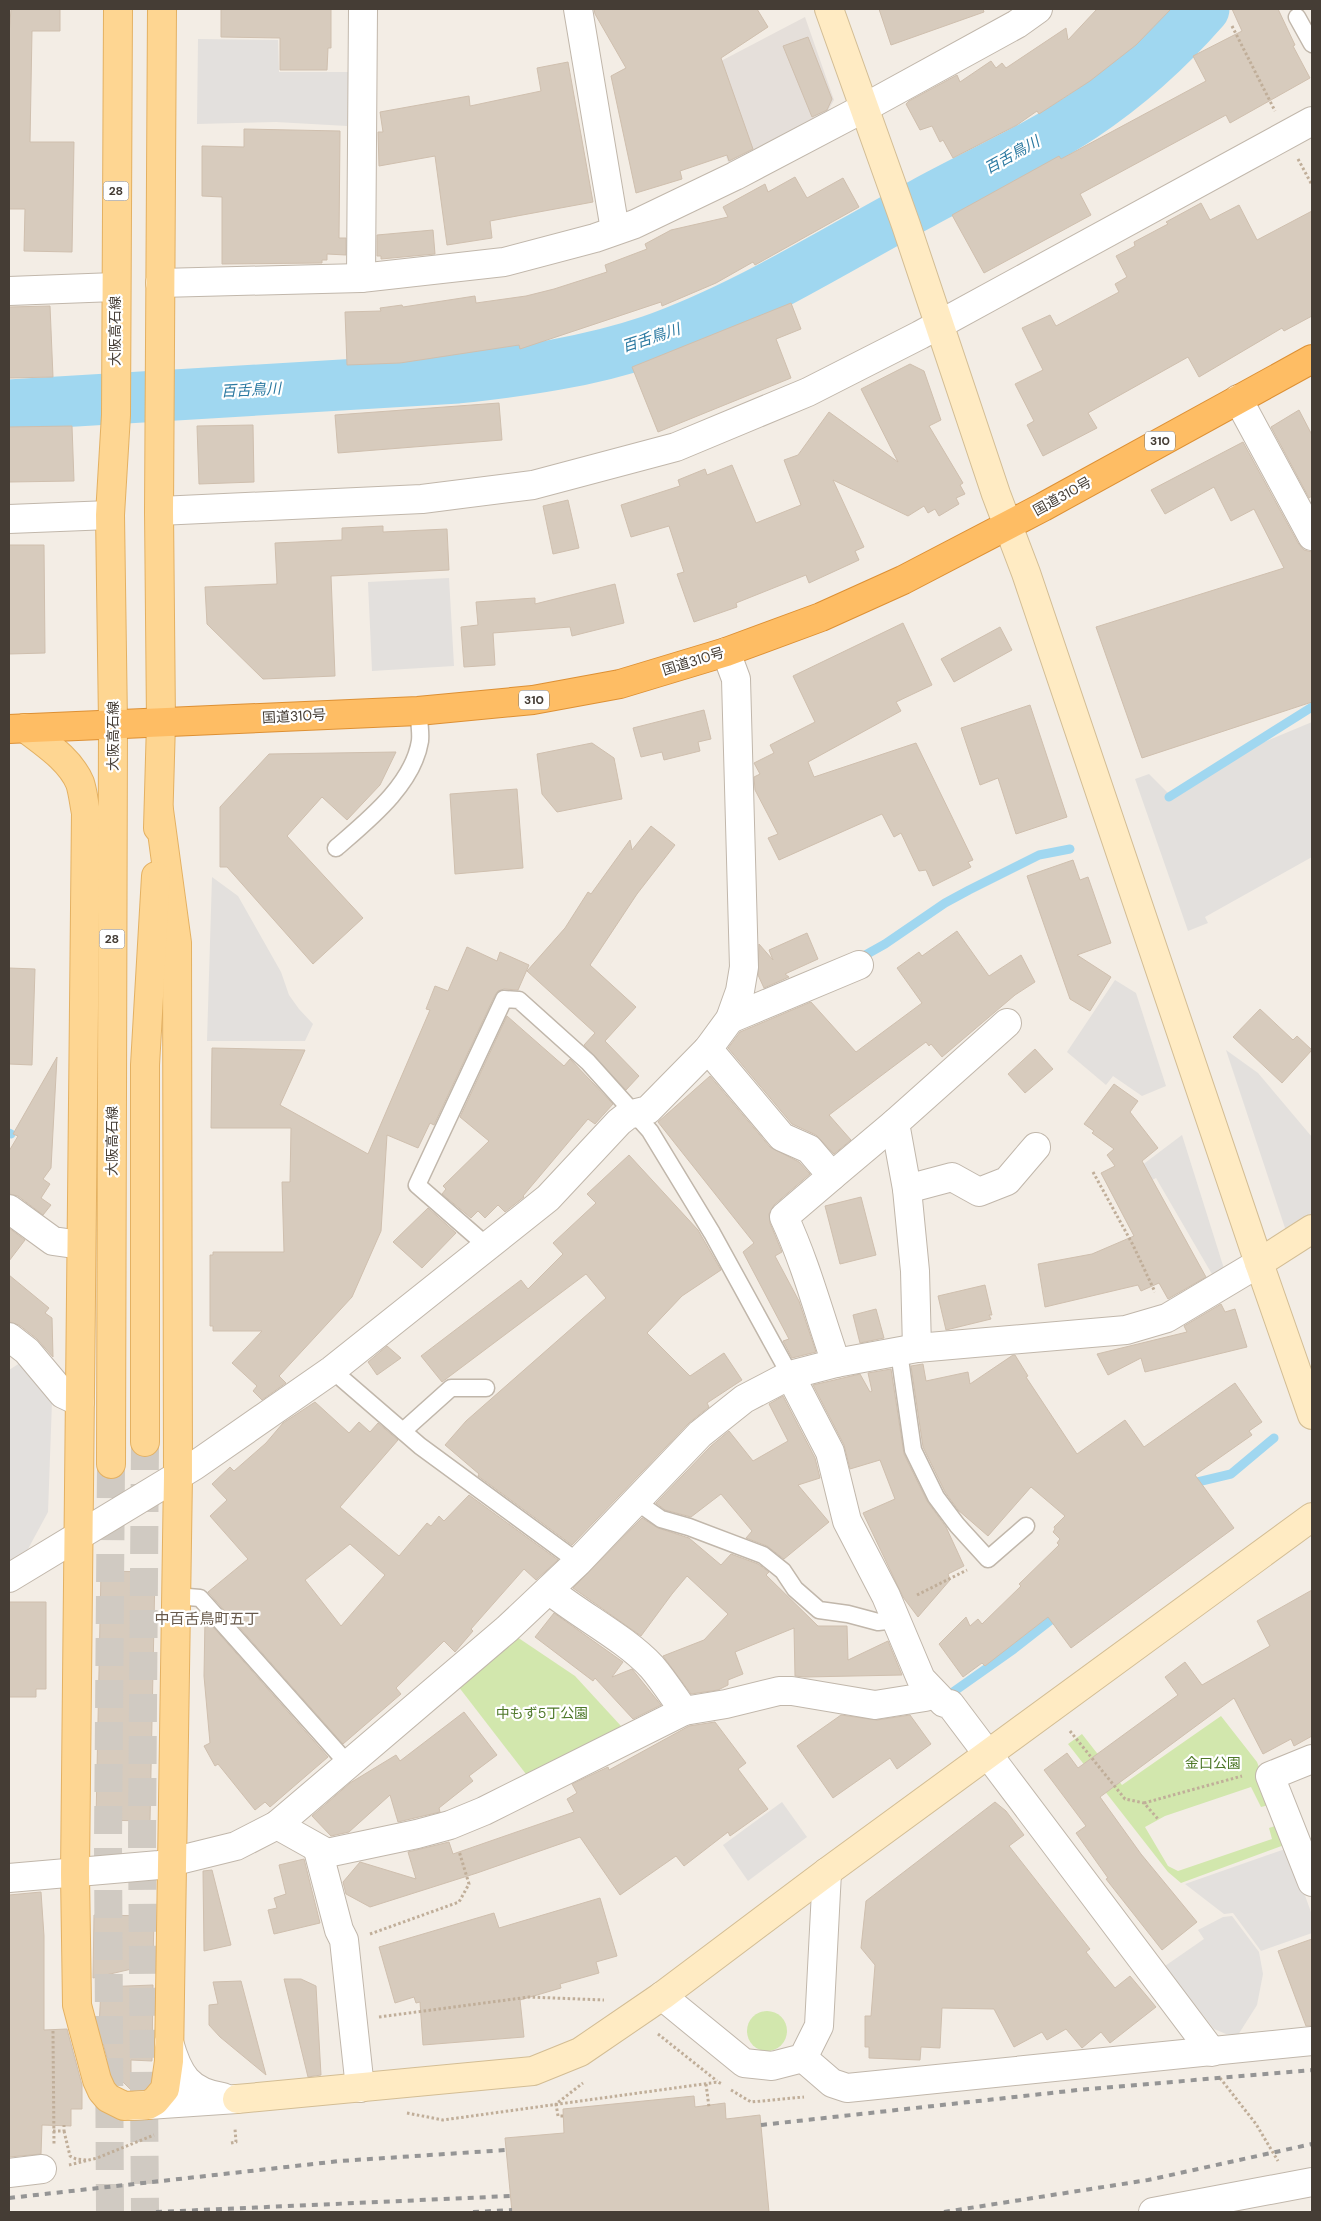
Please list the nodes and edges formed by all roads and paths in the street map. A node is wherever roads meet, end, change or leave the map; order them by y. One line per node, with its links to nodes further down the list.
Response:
1 (118, 9): 17 (main road, 大阪高石線 / 28)
2 (162, 9): 16 (main road)
3 (363, 9): 15 (street)
4 (578, 9): 14 (street)
5 (829, 9): 10 (street)
6 (1038, 9): 10 (street)
7 (1297, 16): 9 (lane)
8 (1232, 26): 12 (path)
9 (1312, 44)
10 (864, 108): 14 (street); 19 (street)
11 (1312, 121): 12 (street)
12 (1287, 135): 13 (path); 19 (street)
13 (1312, 185)
14 (615, 230): 15 (street)
15 (361, 278): 16 (street)
16 (160, 283): 22 (main road)
17 (115, 287): 18 (street); 23 (main road, 大阪高石線 / 28)
18 (9, 291)
19 (940, 324): 22 (street); 25 (street)
20 (1312, 359): 21 (highway, 国道310号 / 310)
21 (1238, 399): 25 (highway, 国道310号 / 310); 26 (street)
22 (159, 511): 30 (main road)
23 (110, 515): 24 (street); 29 (main road, 大阪高石線 / 28)
24 (9, 519)
25 (1010, 525): 27 (highway, 国道310号 / 310); 48 (street)
26 (1312, 536)
27 (726, 652): 28 (highway, 国道310号 / 310); 35 (street)
28 (418, 711): 30 (highway, 国道310号 / 310); 33 (lane)
29 (114, 723): 30 (highway, 国道310号 / 310); 31 (highway, 国道310号 / 310); 60 (main road, 大阪高石線 / 28)
30 (161, 723): 32 (main road)
31 (17, 728): 46 (main road)
32 (159, 810): 59 (main road); 61 (main road)
33 (336, 848)
34 (859, 965): 35 (street)
35 (730, 1019): 37 (street)
36 (1007, 1022): 39 (street)
37 (708, 1049): 38 (street); 42 (street)
38 (636, 1114): 47 (street); 47 (lane); 54 (lane)
39 (896, 1123): 42 (street); 43 (street)
40 (1036, 1147): 43 (street)
41 (1094, 1172): 49 (path)
42 (832, 1176): 52 (street)
43 (907, 1188): 51 (street)
44 (9, 1209): 46 (street)
45 (1312, 1229): 48 (street)
46 (82, 1245): 56 (main road)
47 (487, 1246): 53 (street)
48 (1258, 1263): 49 (street); 57 (street)
49 (1167, 1318): 51 (street)
50 (9, 1337): 56 (street)
51 (908, 1350): 52 (street); 66 (lane)
52 (836, 1363): 54 (street)
53 (332, 1370): 58 (lane); 61 (street)
54 (790, 1374): 62 (street); 71 (street)
55 (486, 1388): 58 (lane)
56 (80, 1402): 65 (main road)
57 (1312, 1415)
58 (403, 1431): 67 (lane)
59 (145, 1442)
60 (111, 1464)
61 (178, 1476): 65 (street); 70 (main road)
62 (637, 1502): 67 (street); 71 (lane)
63 (1312, 1517): 75 (street)
64 (1026, 1526): 66 (lane)
65 (78, 1537): 68 (street); 86 (main road)
66 (988, 1559): 71 (path)
67 (578, 1562): 69 (street)
68 (9, 1578)
69 (549, 1590): 73 (street); 77 (street)
70 (176, 1596): 77 (lane); 84 (main road)
71 (894, 1614): 72 (street)
72 (934, 1694): 73 (street); 75 (street)
73 (684, 1711): 82 (street)
74 (1070, 1731): 79 (path)
75 (989, 1755): 85 (street); 97 (street)
76 (1312, 1759): 78 (street)
77 (348, 1764): 81 (street)
78 (1270, 1776): 79 (path); 88 (street)
79 (1144, 1804): 80 (path)
80 (1158, 1819)
81 (277, 1825): 83 (street); 84 (street)
82 (450, 1825): 83 (street); 89 (path)
83 (318, 1850): 89 (street)
84 (173, 1862): 86 (street); 96 (main road)
85 (827, 1872): 90 (street); 98 (street)
86 (75, 1874): 87 (street); 104 (main road)
87 (9, 1878)
88 (1312, 1882)
89 (344, 1940): 92 (street)
90 (662, 1996): 98 (street); 101 (street)
91 (607, 2000): 92 (path)
92 (352, 2021): 101 (street)
93 (52, 2024): 111 (path)
94 (654, 2030): 99 (path)
95 (1312, 2041): 97 (street)
96 (169, 2042): 104 (main road); 106 (street)
97 (1212, 2052): 98 (street); 118 (path)
98 (803, 2058)
99 (718, 2082): 100 (path); 102 (path)
100 (706, 2084): 103 (path); 105 (path)
101 (360, 2088): 106 (street)
102 (813, 2096)
103 (556, 2104): 107 (path); 108 (path)
104 (133, 2106): 106 (street)
105 (709, 2107)
106 (233, 2112): 113 (path)
107 (404, 2113)
108 (563, 2116)
109 (64, 2125): 110 (path)
110 (64, 2130): 111 (path); 114 (path)
111 (53, 2131): 115 (path)
112 (159, 2133): 114 (path)
113 (231, 2143)
114 (89, 2161): 115 (path)
115 (48, 2169): 116 (street)
116 (9, 2173)
117 (1312, 2182): 118 (street)
118 (1281, 2201): 119 (street)
119 (1153, 2212)

